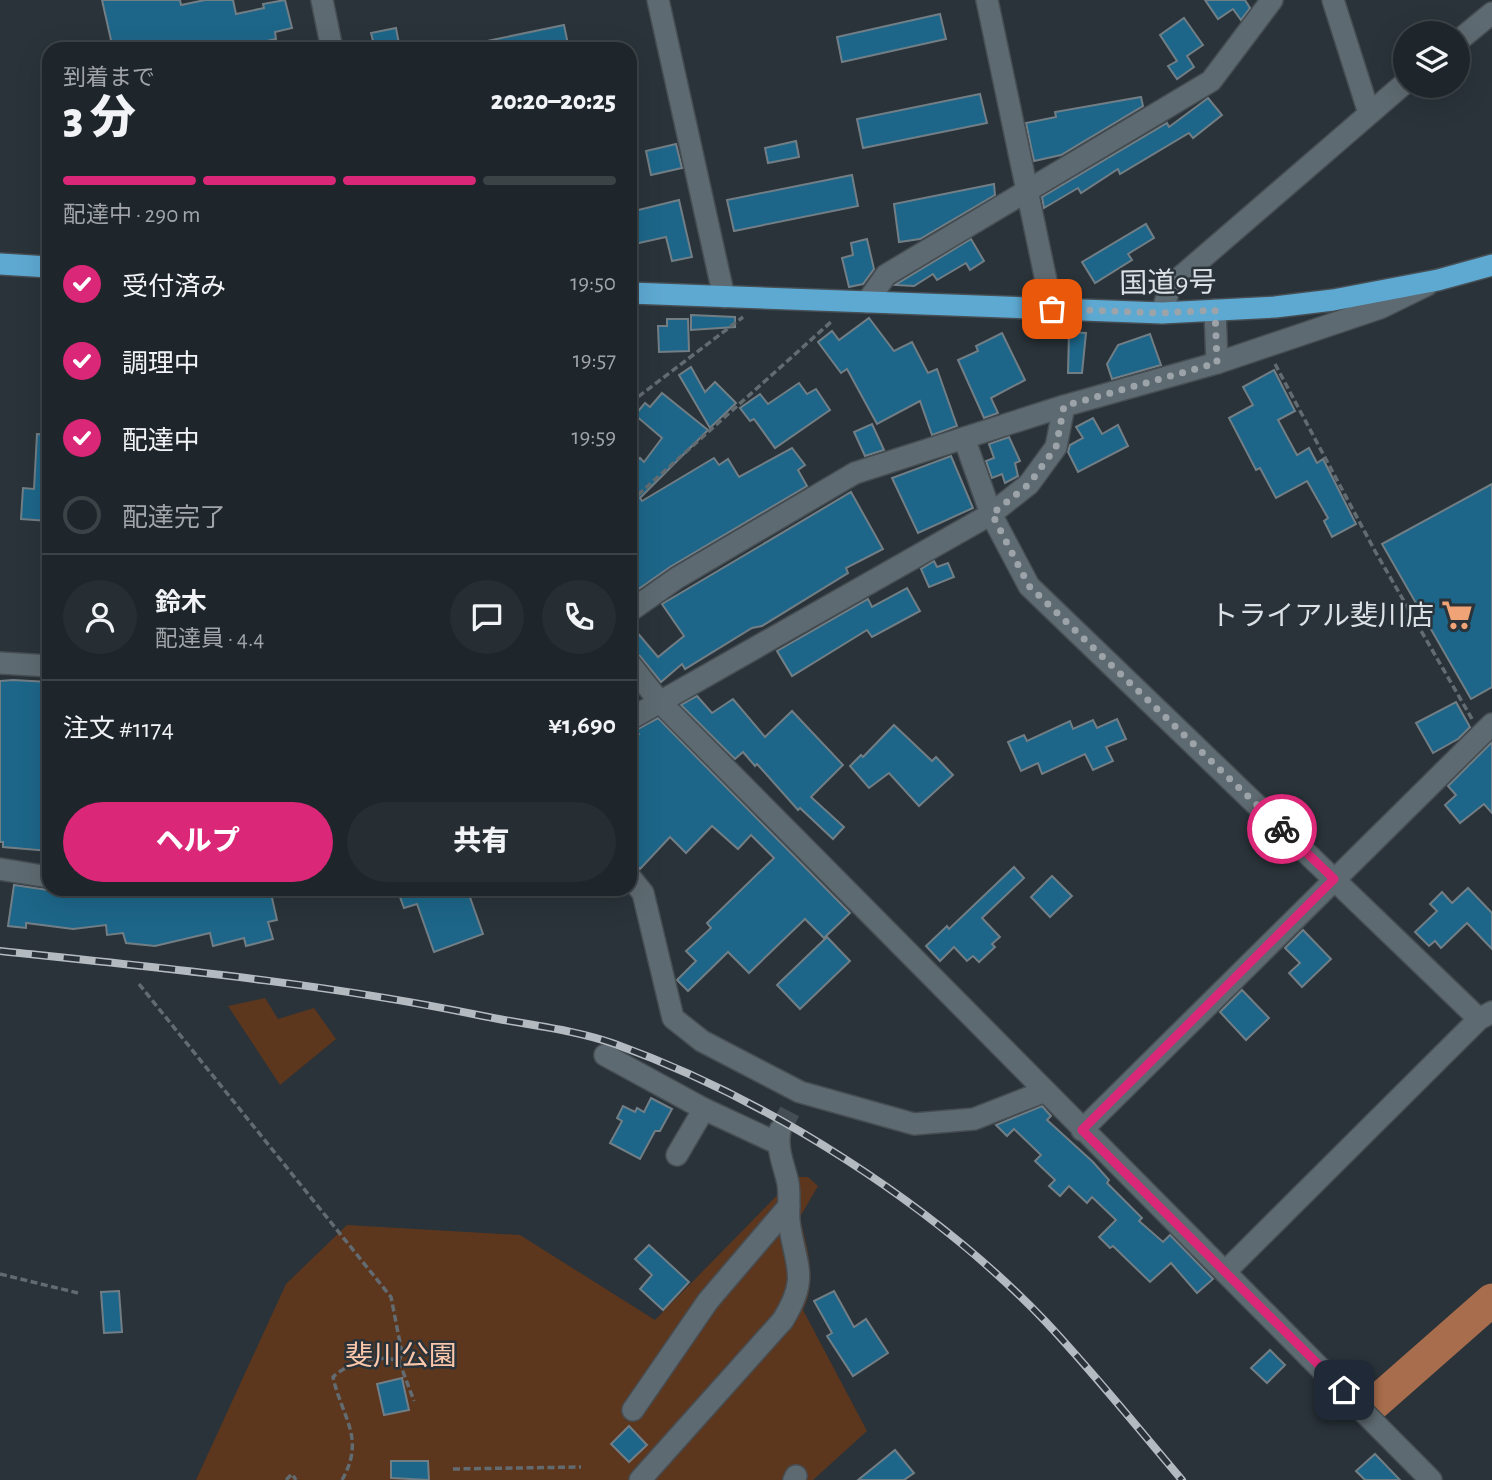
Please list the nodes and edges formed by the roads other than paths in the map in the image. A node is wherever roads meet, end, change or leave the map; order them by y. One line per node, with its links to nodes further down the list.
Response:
1 (321, 0): 8 (street)
2 (658, 0): 17 (street)
3 (987, 0): 11 (street)
4 (1272, 0): 11 (street)
5 (1333, 0): 10 (street)
6 (1492, 13): 7 (street)
7 (1470, 31)
8 (330, 42)
9 (1393, 93): 10 (street)
10 (1369, 113): 21 (street)
11 (1028, 191): 18 (street); 19 (street)
12 (0, 264): 14 (highway)
13 (1492, 265): 15 (highway, 国道9号)
14 (42, 267)
15 (1438, 280): 20 (highway, 国道9号); 22 (street)
16 (637, 293): 17 (highway, 国道9号)
17 (724, 297): 18 (highway, 国道9号)
18 (860, 301): 19 (highway, 国道9号)
19 (1052, 309): 21 (highway, 国道9号)
20 (1215, 310): 21 (highway, 国道9号); 22 (street)
21 (1162, 313)
22 (1217, 363): 23 (street)
23 (1064, 406): 24 (street); 25 (street)
24 (964, 438): 25 (street); 26 (street)
25 (992, 514): 30 (street); 35 (street)
26 (637, 606)
27 (0, 663): 28 (street)
28 (42, 666)
29 (637, 673): 30 (street)
30 (659, 701): 31 (street); 39 (street)
31 (637, 715)
32 (1486, 728): 35 (street)
33 (0, 869): 34 (street)
34 (42, 876)
35 (1334, 879): 37 (street); 41 (street)
36 (637, 886): 39 (street)
37 (1485, 1016): 44 (street)
38 (605, 1055): 40 (street)
39 (1043, 1092): 41 (street)
40 (704, 1109): 42 (street); 43 (street)
41 (1082, 1130): 44 (street)
42 (677, 1154)
43 (789, 1206): 45 (street); 46 (street)
44 (1225, 1272): 47 (street)
45 (633, 1410)
46 (640, 1480)
47 (1431, 1480)

